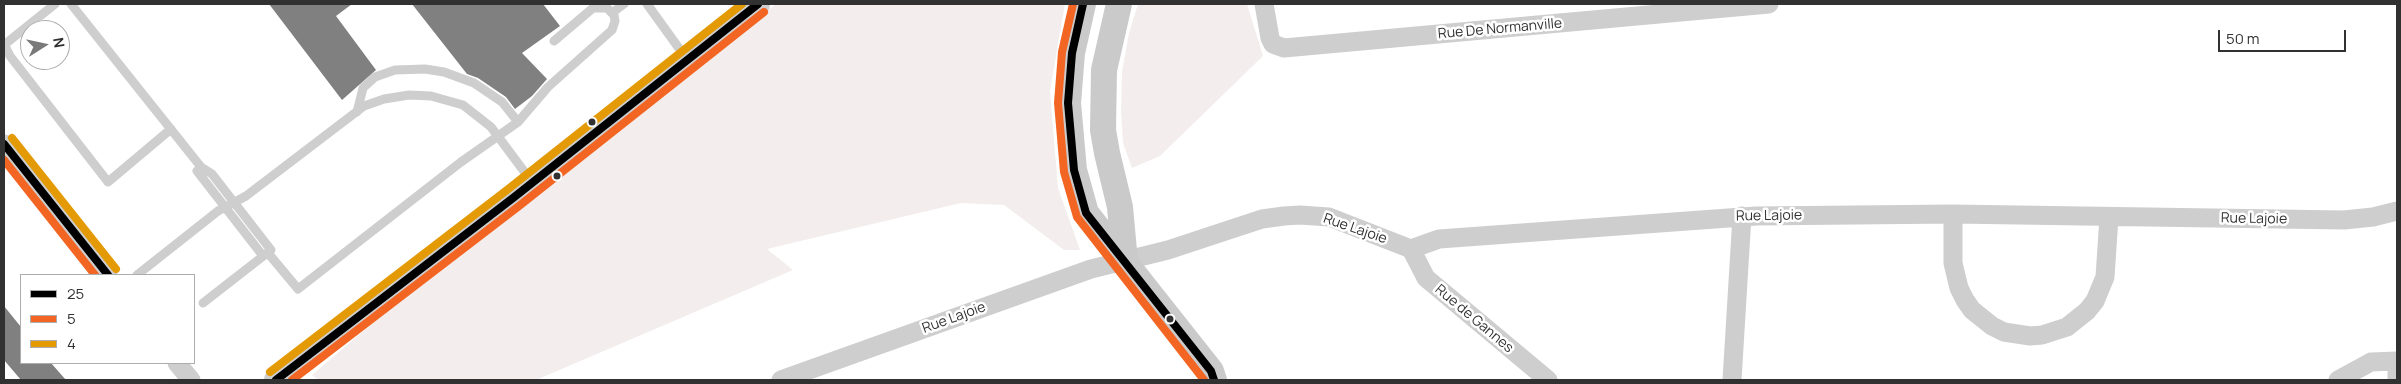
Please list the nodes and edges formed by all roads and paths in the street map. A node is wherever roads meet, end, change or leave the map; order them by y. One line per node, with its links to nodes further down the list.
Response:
1 (55, 4): 12 (lane)
2 (71, 4): 16 (lane)
3 (624, 4): 10 (lane)
4 (647, 4): 13 (lane)
5 (758, 4): 13 (street)
6 (1083, 4): 27 (main road)
7 (1119, 4): 27 (main road)
8 (1264, 4): 9 (street, Rue De Normanville)
9 (1769, 4)
10 (612, 13): 11 (lane); 15 (lane)
11 (554, 41)
12 (4, 44): 16 (lane)
13 (686, 59): 19 (street)
14 (357, 112): 15 (lane); 17 (lane); 20 (lane)
15 (518, 122): 17 (lane)
16 (171, 129): 20 (lane)
17 (499, 136): 19 (lane); 26 (lane)
18 (4, 144): 28 (street)
19 (532, 182): 35 (street)
20 (229, 205): 26 (lane); 29 (lane)
21 (2397, 212): 24 (street, Rue Lajoie)
22 (1953, 214): 23 (street, Rue Lajoie); 24 (street, Rue Lajoie); 24 (street)
23 (1742, 216): 25 (street, Rue Lajoie); 38 (street)
24 (2109, 217)
25 (1411, 249): 27 (street, Rue Lajoie); 37 (street, Rue de Gannes)
26 (267, 253): 30 (lane)
27 (1125, 262): 33 (main road); 36 (street, Rue Lajoie)
28 (107, 274)
29 (138, 274)
30 (203, 303)
31 (2397, 362): 39 (street); 40 (street)
32 (178, 364): 34 (street)
33 (1217, 377)
34 (191, 380)
35 (276, 380)
36 (781, 380)
37 (1548, 380)
38 (1732, 380)
39 (2338, 380)
40 (2397, 380)

